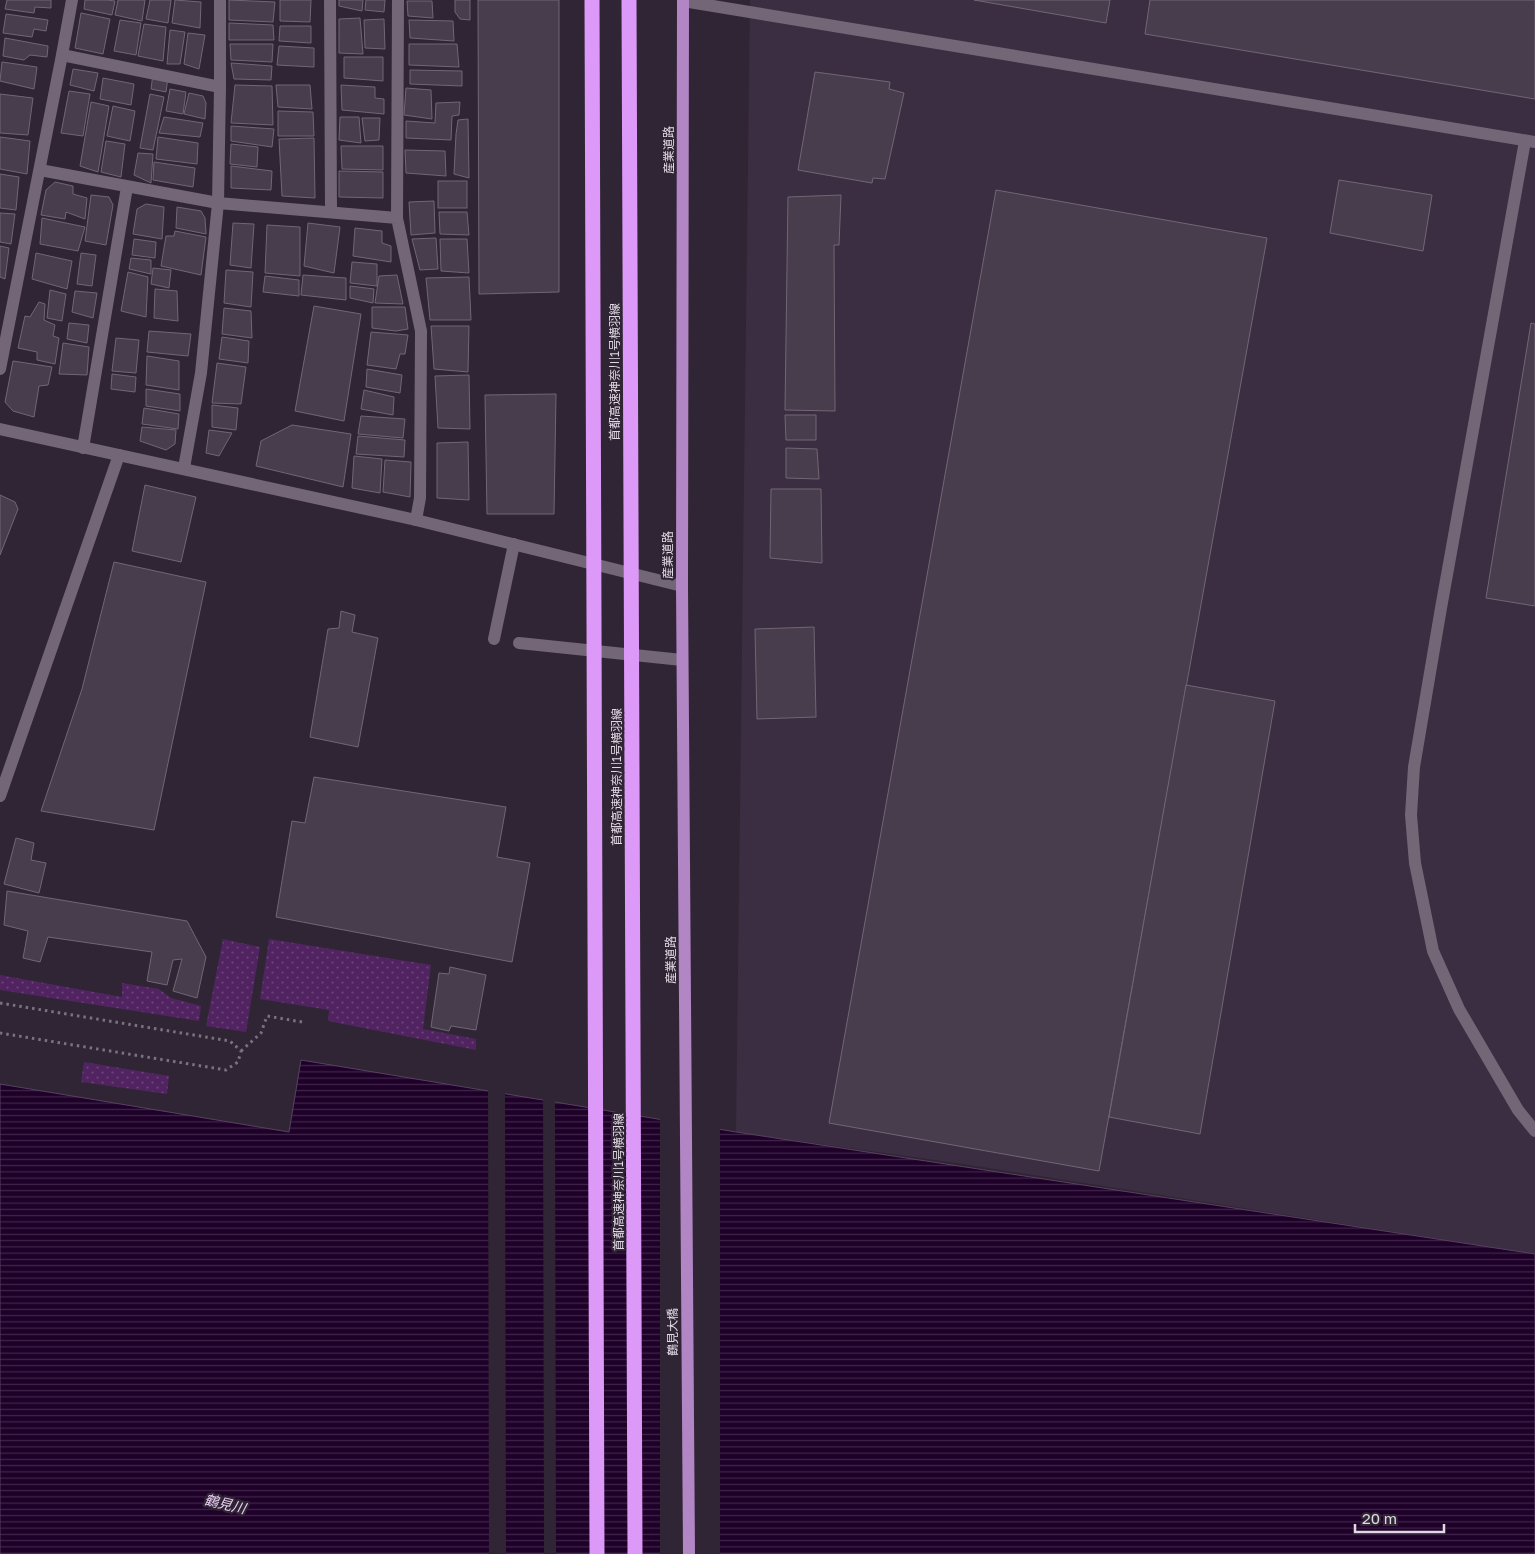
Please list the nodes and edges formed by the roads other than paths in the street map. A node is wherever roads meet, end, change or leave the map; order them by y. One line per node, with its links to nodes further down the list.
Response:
1 (72, 0): 9 (street)
2 (220, 0): 10 (street)
3 (330, 0): 15 (street)
4 (398, 0): 16 (street)
5 (592, 0): 31 (highway, 首都高速神奈川1号横羽線)
6 (629, 0): 32 (highway, 首都高速神奈川1号横羽線)
7 (683, 1): 8 (street); 24 (main road, 産業道路)
8 (718, 4): 11 (street)
9 (62, 55): 10 (street); 12 (street)
10 (220, 87): 14 (street)
11 (1530, 141): 30 (street)
12 (40, 170): 13 (street); 17 (street)
13 (127, 187): 14 (street); 19 (street)
14 (218, 203): 15 (street); 21 (street)
15 (331, 212): 16 (street)
16 (397, 218): 22 (street)
17 (0, 369)
18 (0, 429): 19 (street)
19 (83, 448): 20 (street)
20 (119, 455): 21 (street); 28 (street)
21 (184, 468): 22 (street)
22 (416, 520): 23 (street)
23 (514, 544): 24 (street); 25 (street)
24 (682, 586): 27 (main road, 産業道路)
25 (494, 639)
26 (519, 643): 27 (street)
27 (682, 660): 29 (main road, 産業道路)
28 (0, 796)
29 (686, 1109): 33 (main road, 鶴見大橋)
30 (1535, 1131)
31 (597, 1554)
32 (635, 1554)
33 (688, 1554)

